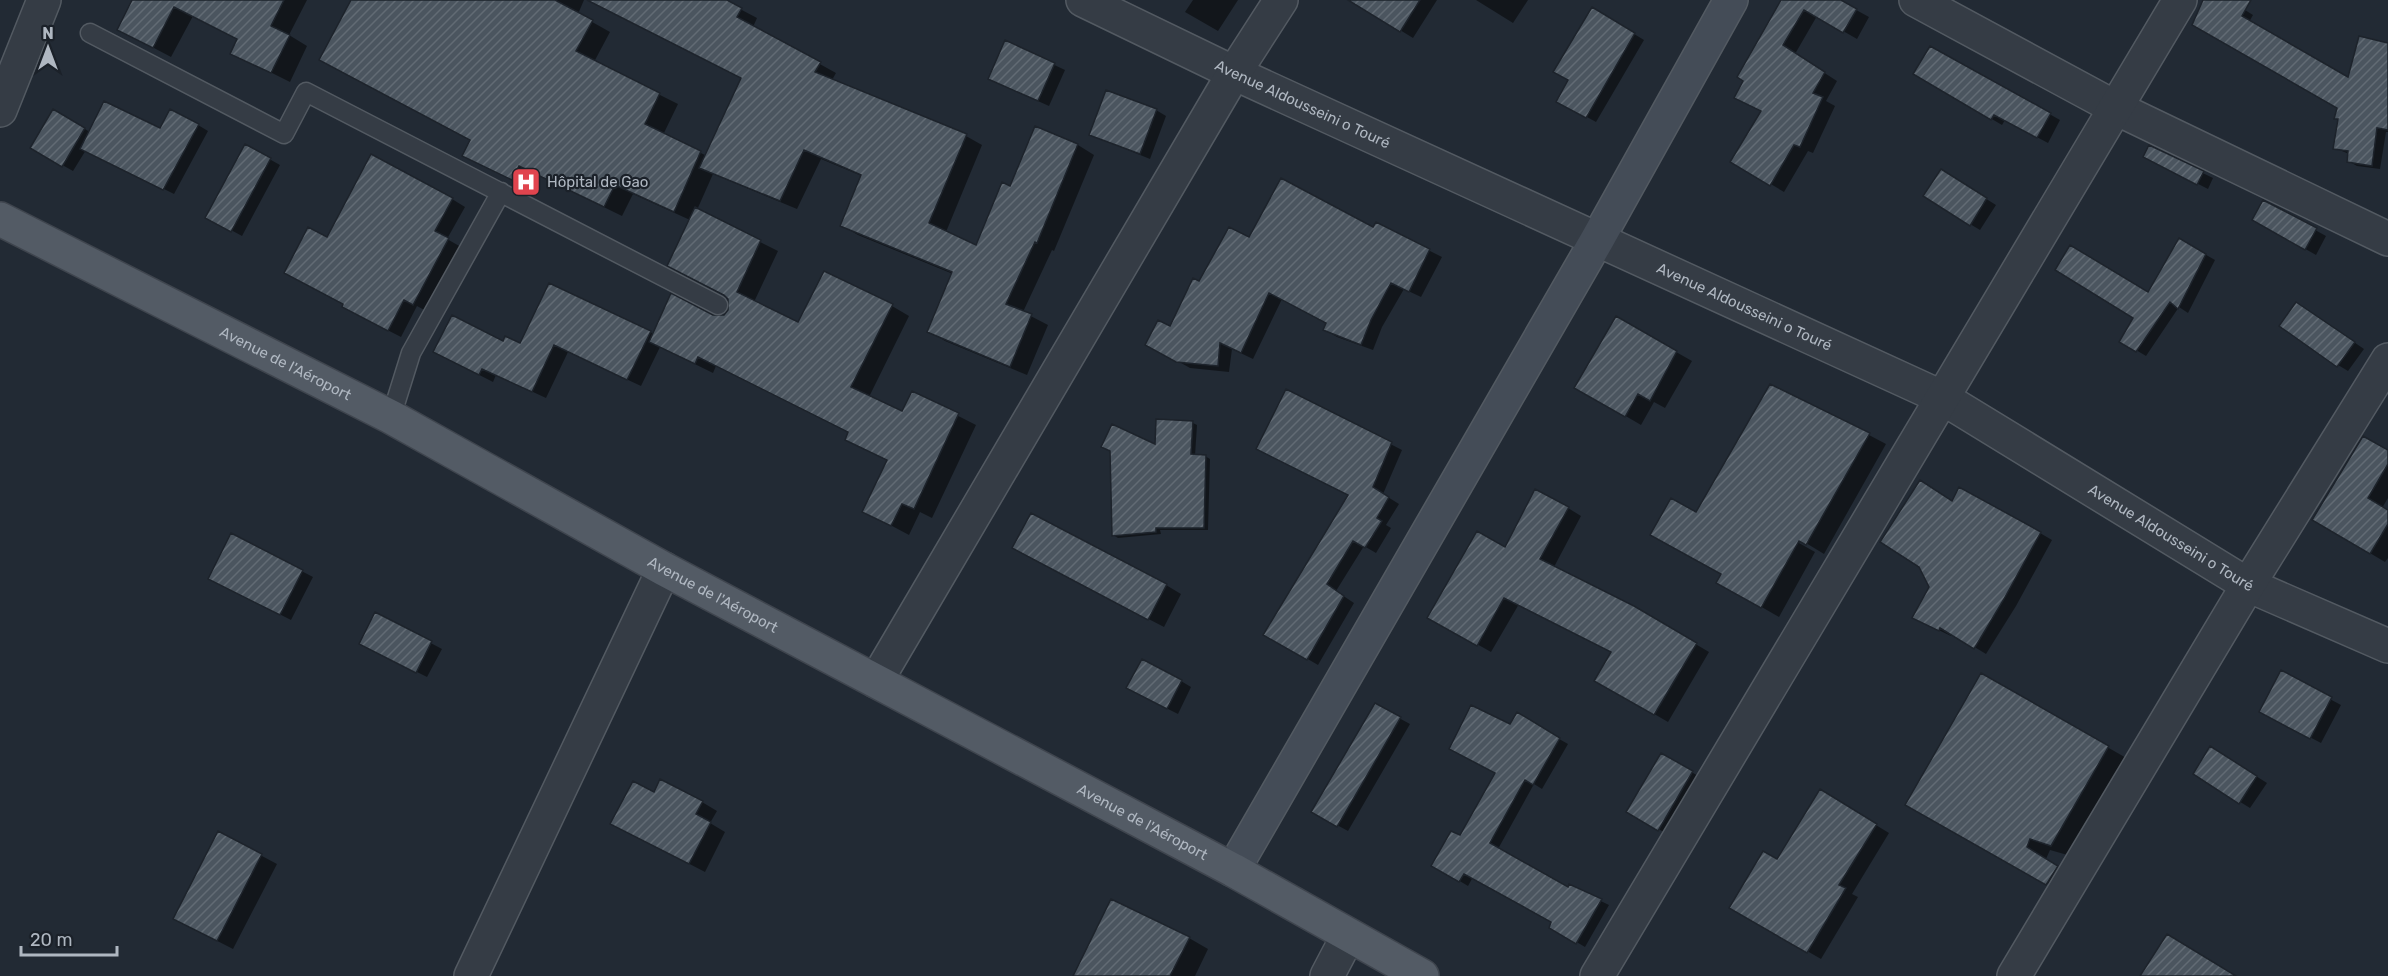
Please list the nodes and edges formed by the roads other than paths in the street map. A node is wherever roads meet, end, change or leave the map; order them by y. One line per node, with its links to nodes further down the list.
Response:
1 (44, 0): 10 (street)
2 (1083, 0): 8 (street, Avenue Aldousseini o Touré)
3 (1281, 0): 8 (street)
4 (1731, 0): 14 (street)
5 (1916, 0): 9 (street)
6 (2180, 0): 9 (street)
7 (90, 33): 11 (lane)
8 (1234, 73): 14 (street, Avenue Aldousseini o Touré); 22 (street)
9 (2115, 108): 13 (street); 17 (street)
10 (0, 110)
11 (501, 192): 15 (lane); 18 (lane)
12 (0, 219): 18 (main road, Avenue de l'Aéroport)
13 (2388, 239)
14 (1597, 240): 17 (street, Avenue Aldousseini o Touré); 23 (street)
15 (718, 305)
16 (2388, 360): 20 (street)
17 (1941, 397): 20 (street, Avenue Aldousseini o Touré); 28 (street)
18 (391, 417): 19 (main road, Avenue de l'Aéroport)
19 (664, 568): 22 (main road, Avenue de l'Aéroport); 25 (street)
20 (2248, 585): 21 (street, Avenue Aldousseini o Touré); 29 (street)
21 (2388, 646)
22 (876, 681): 23 (main road, Avenue de l'Aéroport)
23 (1233, 870): 24 (main road, Avenue de l'Aéroport)
24 (1348, 936): 26 (street); 27 (main road, Avenue de l'Aéroport)
25 (471, 976)
26 (1327, 976)
27 (1422, 976)
28 (1597, 976)
29 (2014, 976)

